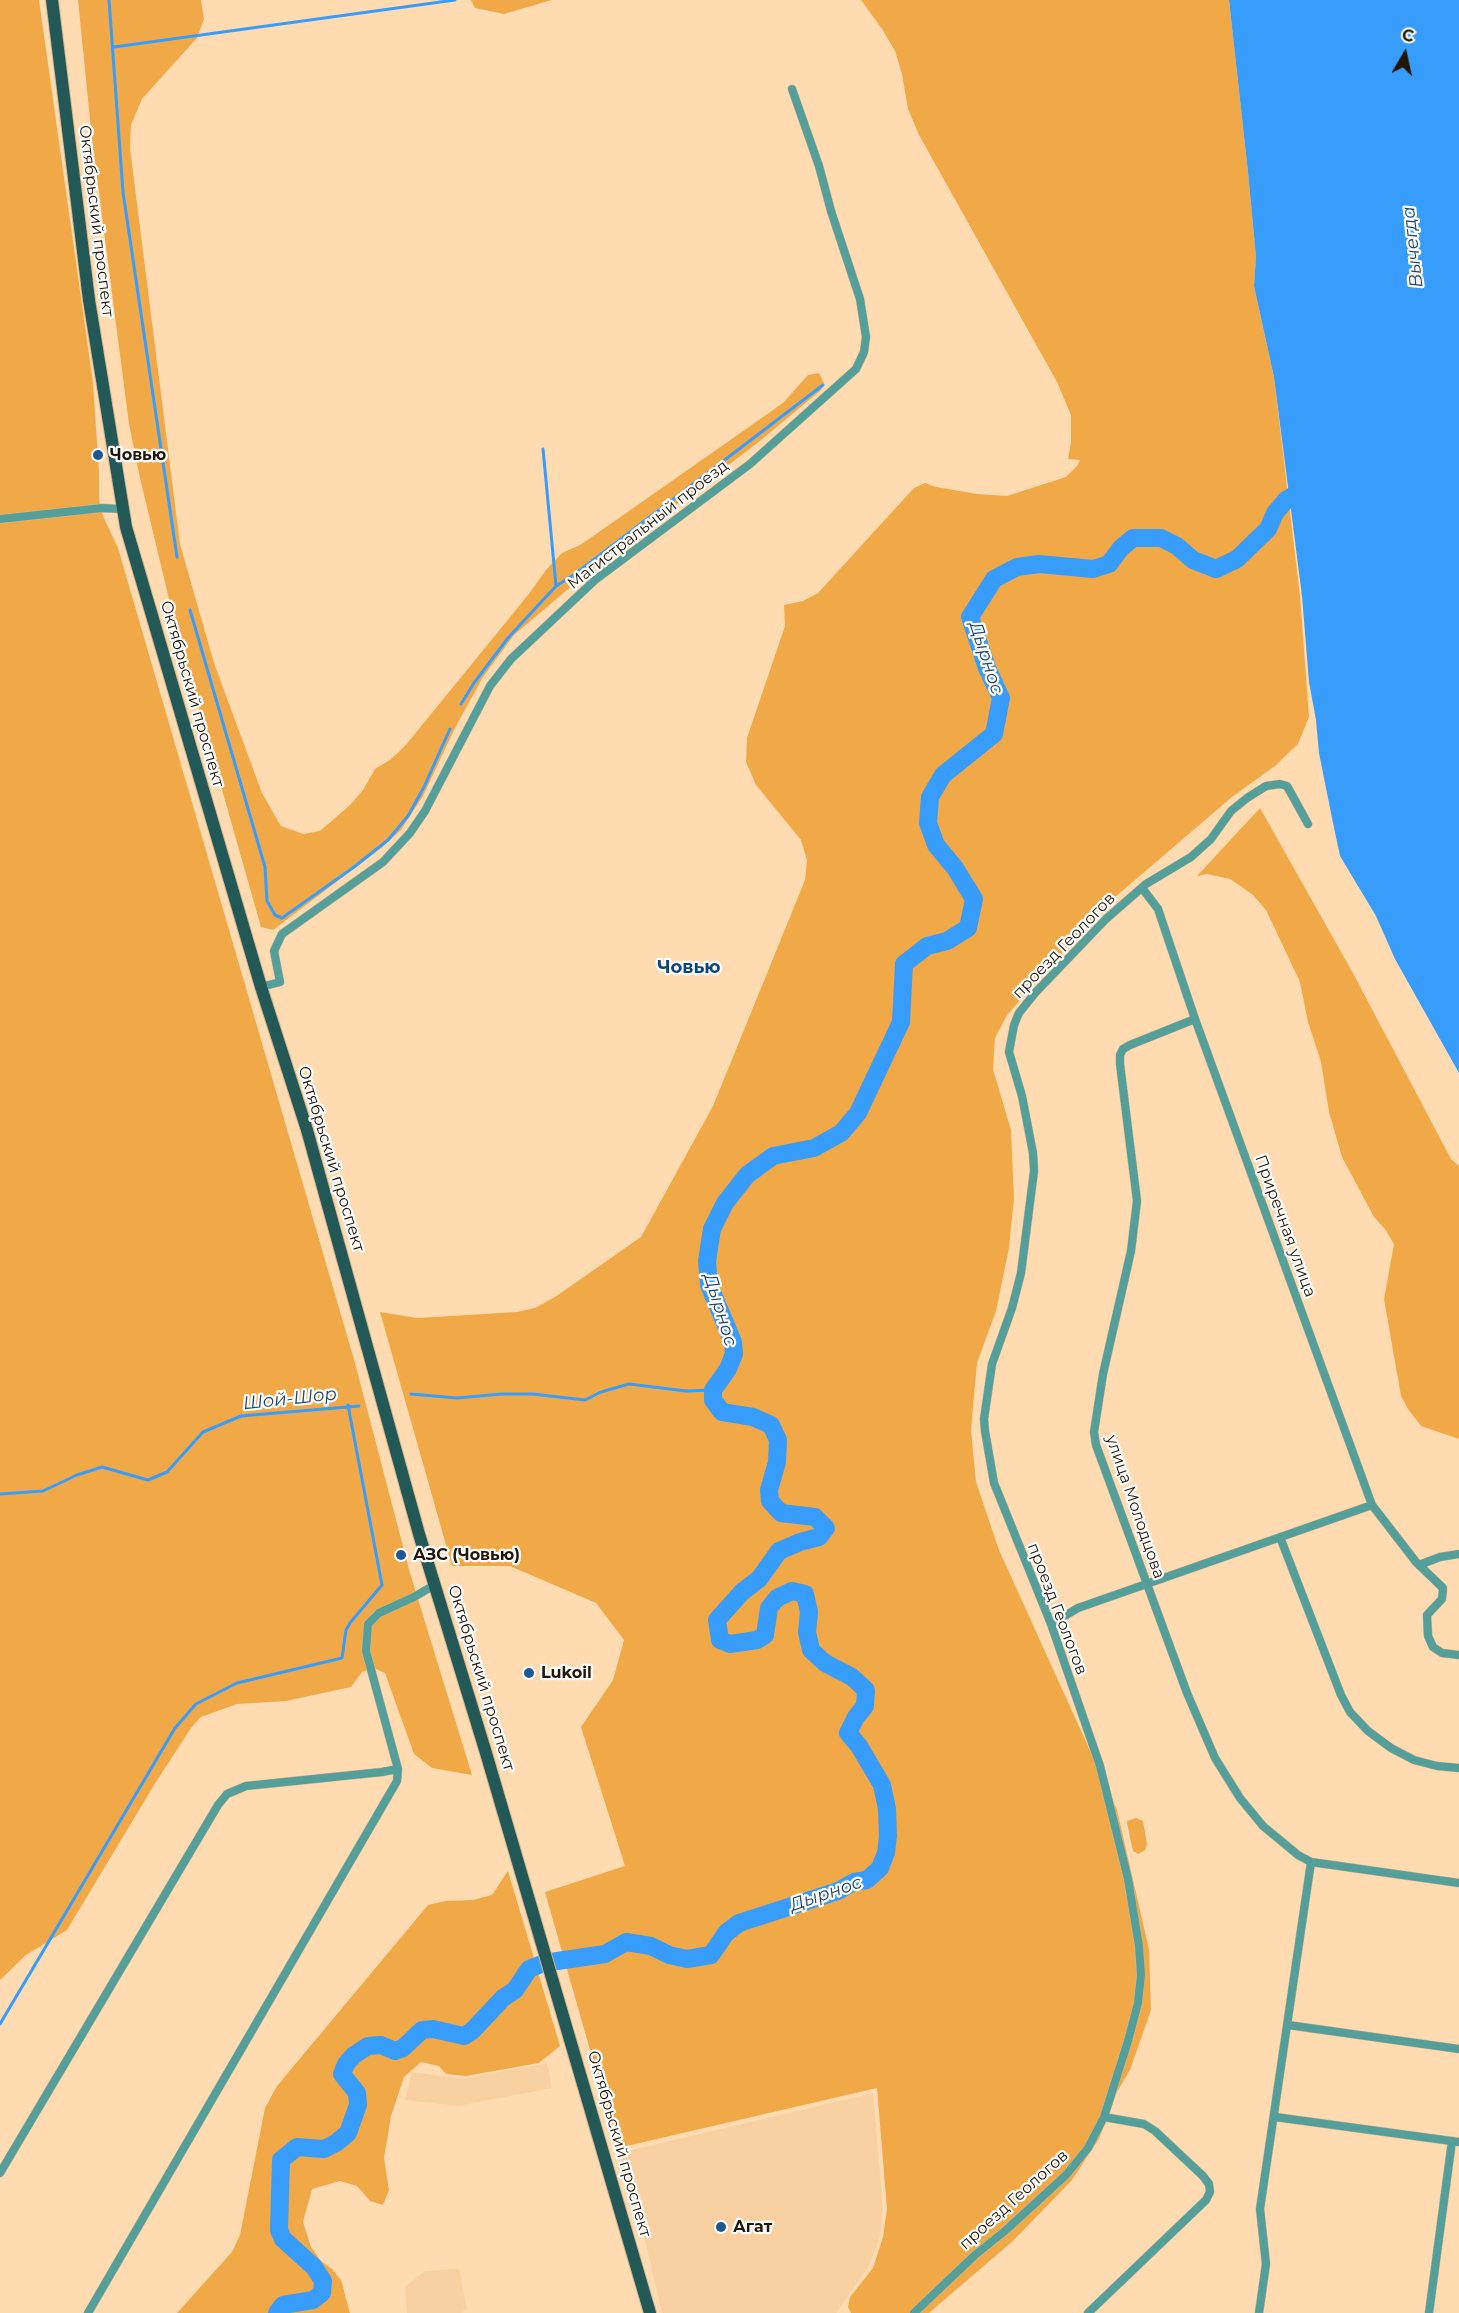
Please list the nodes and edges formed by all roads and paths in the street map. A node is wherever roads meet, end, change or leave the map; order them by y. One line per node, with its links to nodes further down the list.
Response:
1 (52, 0): 3 (main road, Октябрьский проспект)
2 (792, 89): 7 (street, Магистральный проезд)
3 (122, 508): 4 (street); 7 (main road, Октябрьский проспект)
4 (0, 519)
5 (1308, 824): 6 (street, проезд Геологов)
6 (1142, 888): 8 (street, Приречная улица); 15 (street, проезд Геологов)
7 (261, 987): 13 (main road, Октябрьский проспект)
8 (1195, 1019): 9 (street, Приречная улица); 14 (street, улица Молодцова)
9 (1372, 1504): 10 (street); 12 (street, Приречная улица)
10 (1280, 1537): 14 (street); 18 (street)
11 (1459, 1554): 12 (street)
12 (1419, 1565): 16 (street, Приречная улица)
13 (436, 1584): 17 (street); 28 (main road, Октябрьский проспект)
14 (1147, 1584): 15 (street); 19 (street, улица Молодцова)
15 (1051, 1624): 24 (street, проезд Геологов)
16 (1459, 1655)
17 (398, 1768): 26 (street); 27 (street)
18 (1459, 1768)
19 (1311, 1862): 20 (street); 21 (street)
20 (1459, 1882)
21 (1288, 2025): 22 (street); 23 (street)
22 (1459, 2049)
23 (1275, 2116): 25 (street); 31 (street)
24 (1104, 2117): 29 (street, проезд Геологов); 30 (street)
25 (1456, 2142): 32 (street)
26 (0, 2173)
27 (88, 2313)
28 (650, 2313)
29 (914, 2313)
30 (1088, 2313)
31 (1259, 2313)
32 (1429, 2313)

